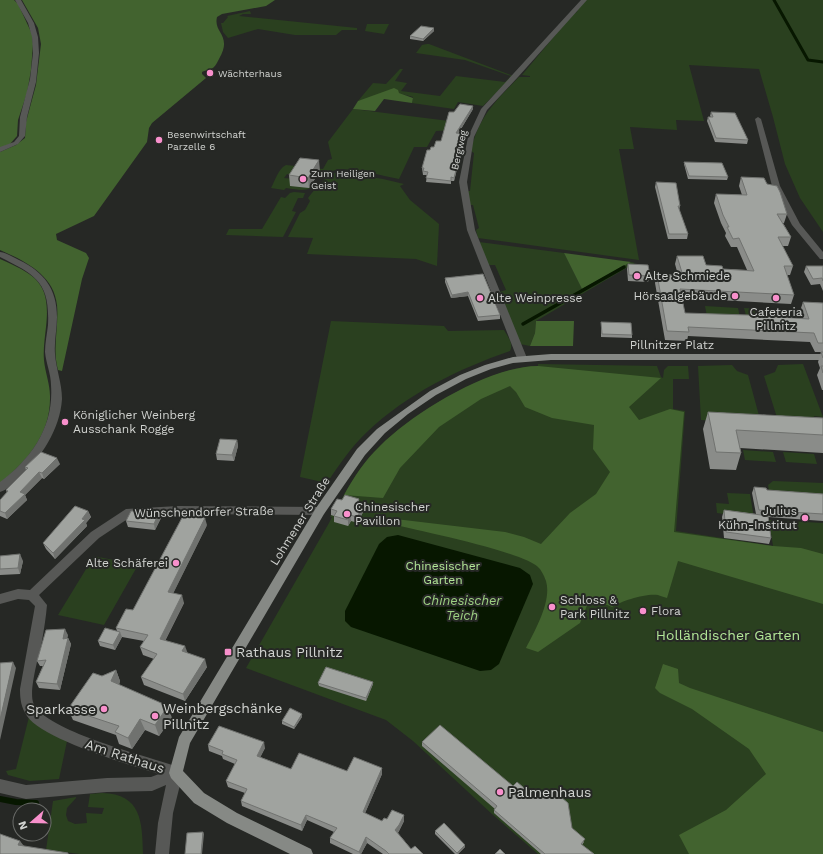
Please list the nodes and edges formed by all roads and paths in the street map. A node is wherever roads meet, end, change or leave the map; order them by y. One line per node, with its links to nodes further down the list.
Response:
1 (18, 0): 4 (street)
2 (584, 0): 8 (street, Bergweg)
3 (758, 119): 6 (street)
4 (0, 150)
5 (0, 254): 9 (street)
6 (823, 257)
7 (823, 357): 8 (main road, Pillnitzer Platz)
8 (522, 358): 10 (main road, Lohmener Straße)
9 (0, 488)
10 (320, 511): 11 (street, Wünschendorfer Straße); 13 (main road, Lohmener Straße)
11 (32, 595): 12 (street); 13 (street, Am Rathaus)
12 (0, 599)
13 (176, 772): 14 (street, Am Rathaus); 15 (street, Am Rathaus); 16 (main road)
14 (0, 786)
15 (162, 854)
16 (306, 854)

